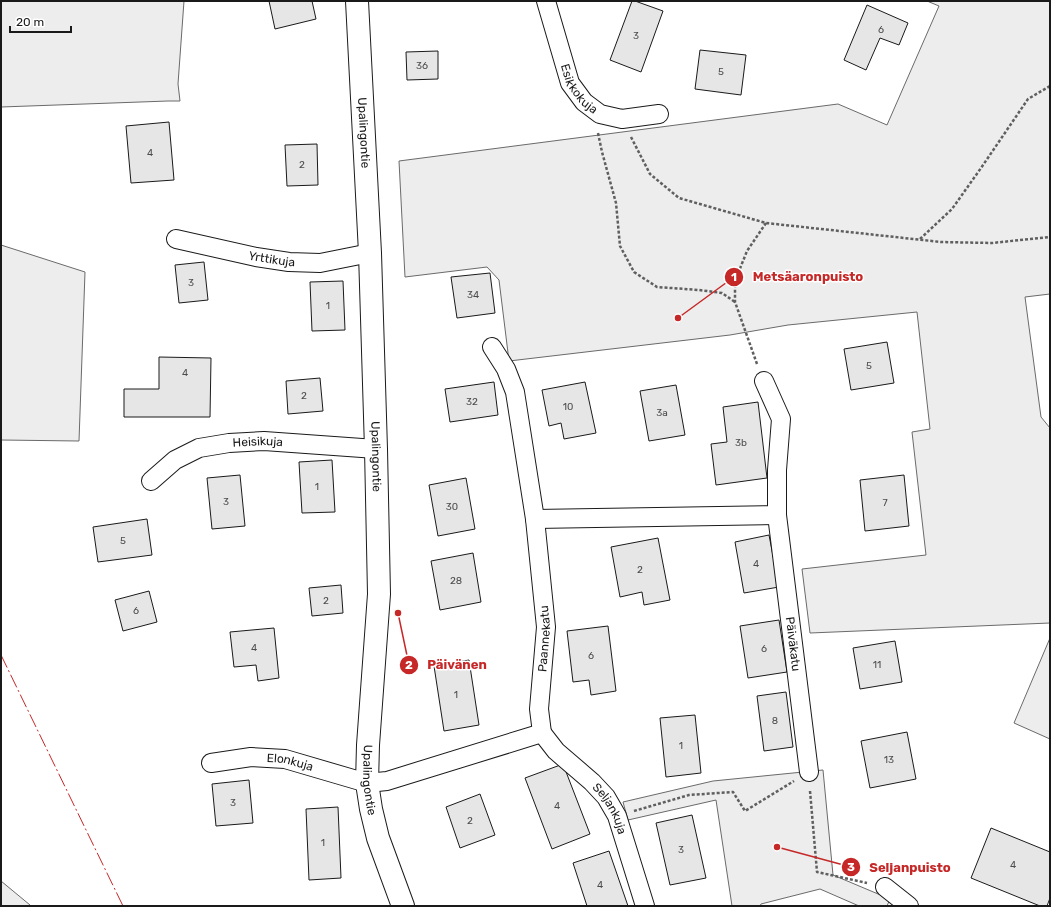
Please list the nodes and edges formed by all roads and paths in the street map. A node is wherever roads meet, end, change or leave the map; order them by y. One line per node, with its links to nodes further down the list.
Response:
1 (357, 1): 11 (street, Upalingontie)
2 (546, 1): 4 (street, Esikkokuja)
3 (1050, 86): 10 (path)
4 (594, 110): 6 (street, Esikkokuja); 12 (path)
5 (659, 114): 6 (street, Esikkokuja)
6 (622, 119): 7 (path)
7 (766, 223): 10 (path); 12 (path)
8 (1050, 236): 10 (path)
9 (176, 239): 11 (street, Yrttikuja)
10 (919, 239)
11 (370, 254): 15 (street, Upalingontie)
12 (734, 302): 14 (path)
13 (492, 347): 18 (street, Paannekatu)
14 (764, 381): 17 (street, Päiväkatu)
15 (376, 449): 16 (street, Heisikuja); 22 (street, Upalingontie)
16 (151, 481)
17 (777, 516): 18 (street); 21 (street, Päiväkatu)
18 (535, 519): 19 (street, Paannekatu)
19 (542, 733): 22 (street); 23 (street, Seljankuja)
20 (211, 763): 22 (street, Elonkuja)
21 (809, 772): 23 (path); 24 (path)
22 (367, 783): 25 (street, Upalingontie)
23 (617, 816): 26 (street, Seljankuja)
24 (886, 887): 27 (street)
25 (403, 906)
26 (645, 906)
27 (909, 906)

